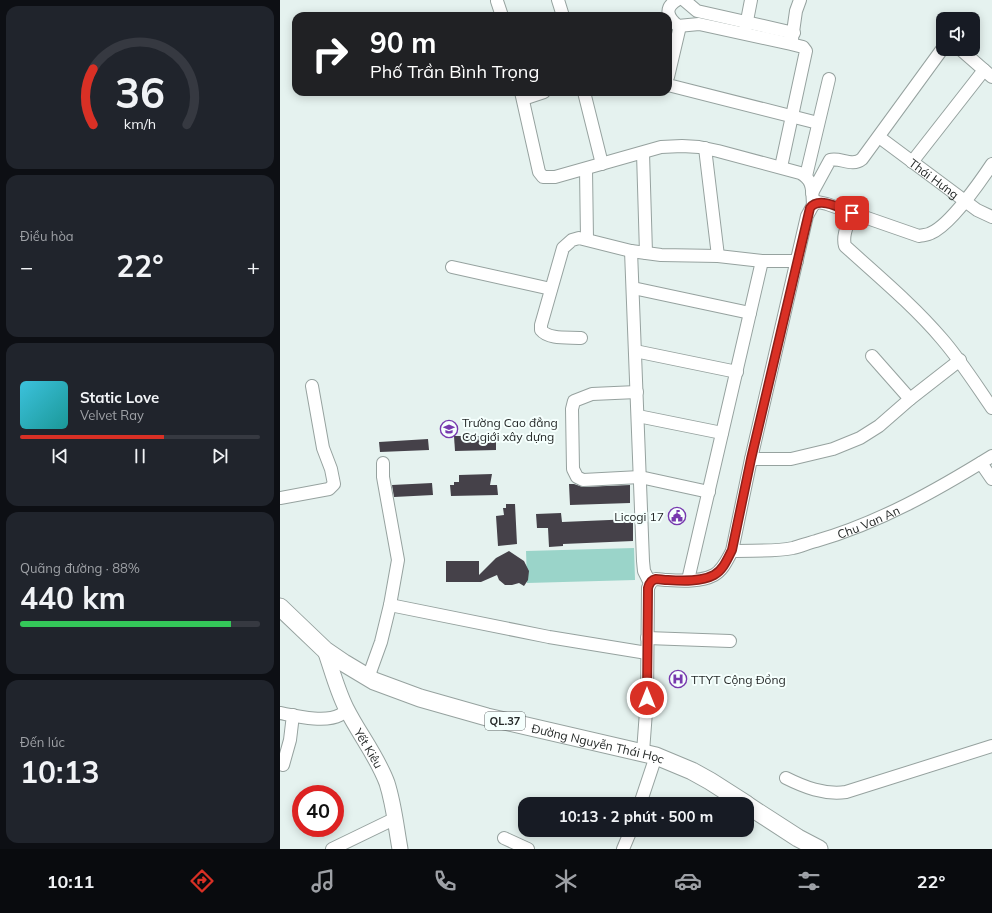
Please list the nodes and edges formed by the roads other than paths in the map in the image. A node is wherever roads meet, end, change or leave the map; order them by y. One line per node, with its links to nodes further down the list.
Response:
1 (558, 0): 8 (street)
2 (677, 0): 9 (street)
3 (684, 0): 12 (street)
4 (751, 0): 12 (street)
5 (800, 0): 13 (street)
6 (497, 1): 7 (street)
7 (501, 12)
8 (562, 12)
9 (669, 12)
10 (672, 21): 11 (street)
11 (680, 26): 12 (street); 16 (street)
12 (745, 28): 13 (street)
13 (792, 38): 22 (street)
14 (937, 56): 24 (street)
15 (968, 56): 17 (street)
16 (672, 60)
17 (988, 74): 27 (street)
18 (829, 78): 23 (street)
19 (672, 87): 22 (street)
20 (522, 96): 31 (street)
21 (585, 96): 28 (street)
22 (792, 117): 23 (street); 30 (street)
23 (818, 123): 32 (street)
24 (879, 137): 27 (street, Thái Hưng); 33 (street)
25 (705, 148): 26 (street); 30 (street); 40 (street)
26 (643, 153): 28 (street); 39 (street)
27 (912, 162): 34 (street, Thái Hưng)
28 (602, 164): 31 (street)
29 (992, 164): 34 (street)
30 (781, 167): 32 (street)
31 (586, 169): 37 (street)
32 (806, 176): 33 (street)
33 (812, 199): 35 (street); 41 (street)
34 (965, 201): 35 (street); 36 (street, Thái Hưng)
35 (852, 213): 50 (street)
36 (992, 217)
37 (586, 239): 38 (street); 45 (street)
38 (631, 251): 39 (street); 44 (street)
39 (646, 253): 40 (street)
40 (718, 256): 42 (street)
41 (797, 260): 42 (street); 59 (street)
42 (762, 261): 46 (street)
43 (452, 267): 45 (street)
44 (633, 288): 46 (street); 48 (street)
45 (551, 289): 47 (street)
46 (750, 314): 51 (street)
47 (582, 338)
48 (635, 351): 51 (street); 53 (street)
49 (872, 356): 54 (street)
50 (960, 360): 54 (street); 55 (street)
51 (737, 372): 57 (street)
52 (312, 386): 65 (street)
53 (637, 392): 56 (street); 62 (street)
54 (910, 398): 59 (street)
55 (990, 402)
56 (638, 416): 57 (street); 62 (street)
57 (722, 432): 64 (street)
58 (992, 456): 61 (street, Chu Van An)
59 (751, 459): 66 (street)
60 (383, 463): 69 (street)
61 (981, 463): 63 (street); 66 (street, Chu Van An)
62 (640, 477): 64 (street); 68 (street)
63 (992, 480)
64 (709, 492): 67 (street)
65 (280, 498)
66 (732, 550): 67 (street)
67 (688, 580): 68 (street)
68 (650, 583): 71 (street)
69 (390, 605): 74 (street); 75 (street)
70 (280, 607): 73 (highway, Đường Nguyễn Thái Học / QL.37)
71 (647, 638): 72 (street); 74 (street)
72 (730, 641)
73 (326, 650): 75 (highway, Đường Nguyễn Thái Học / QL.37); 76 (main road, Yết Kiêu)
74 (647, 653): 80 (street)
75 (368, 678): 80 (highway, Đường Nguyễn Thái Học / QL.37)
76 (346, 709): 78 (street); 86 (main road, Yết Kiêu)
77 (280, 713): 78 (street)
78 (293, 715): 81 (street)
79 (992, 746): 82 (street)
80 (649, 754): 83 (street); 84 (highway, Đường Nguyễn Thái Học / QL.37)
81 (283, 765)
82 (786, 778)
83 (641, 797)
84 (735, 797)
85 (754, 809): 93 (highway, Đường Nguyễn Thái Học / QL.37)
86 (396, 818): 89 (street); 90 (main road, Yết Kiêu)
87 (628, 837): 92 (street)
88 (504, 838): 91 (street)
89 (332, 849)
90 (400, 849)
91 (528, 849)
92 (623, 849)
93 (818, 849)

